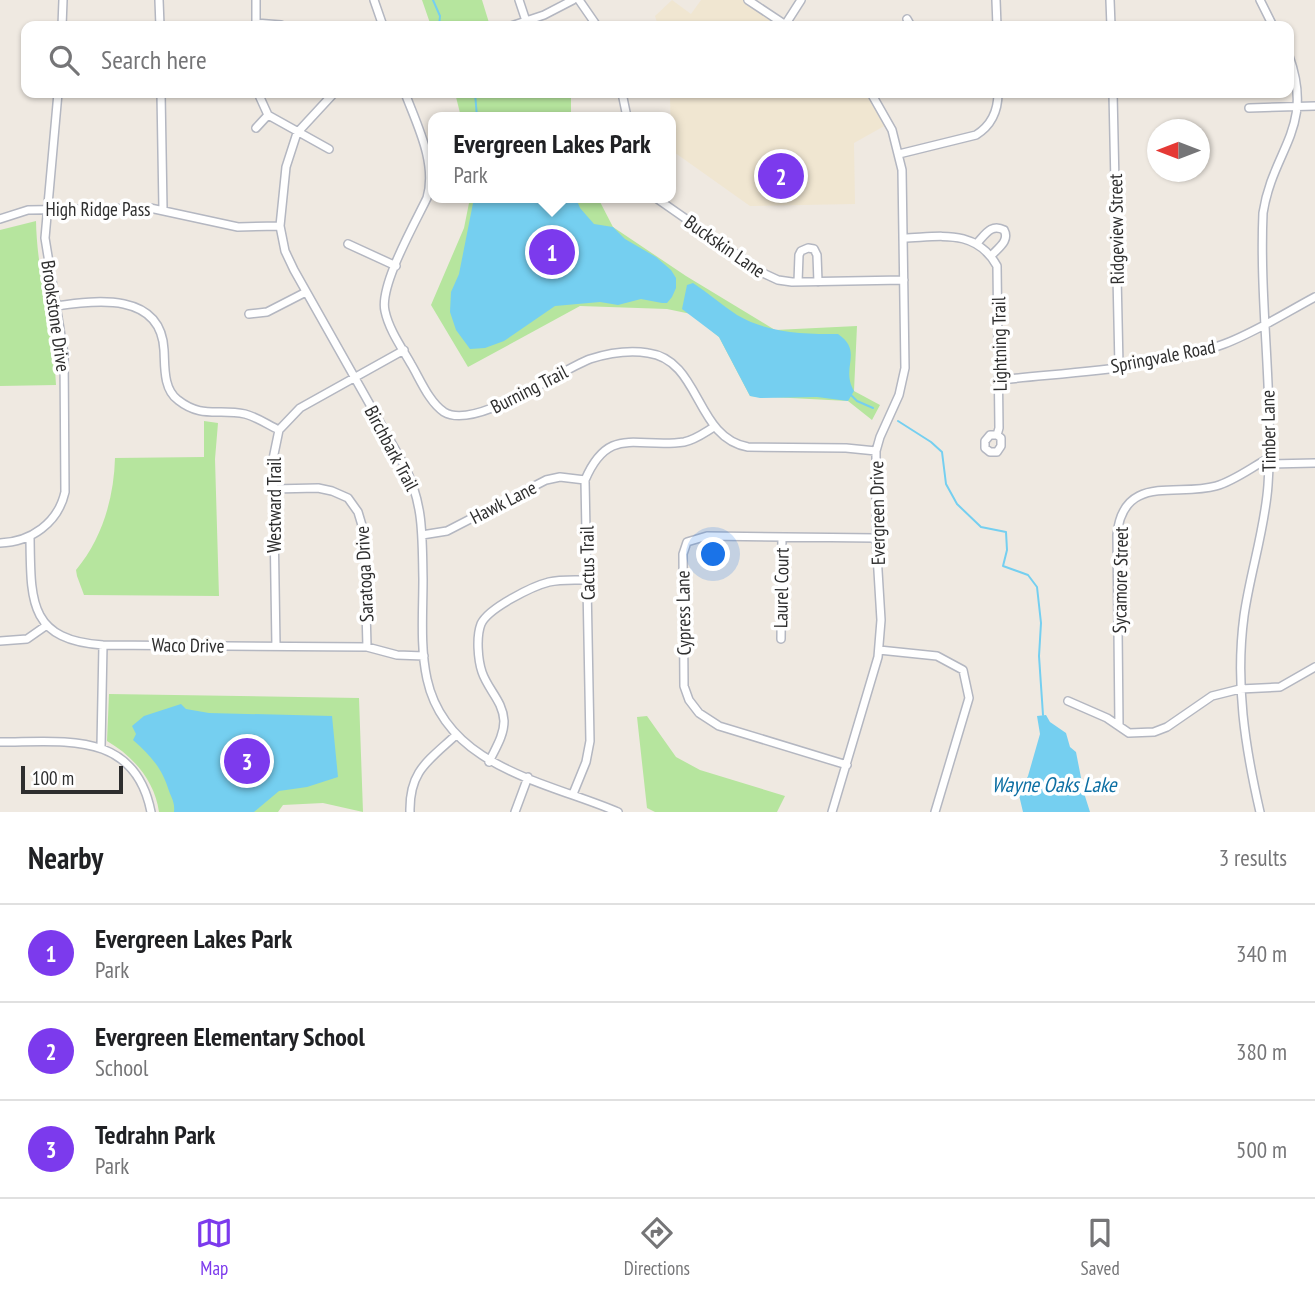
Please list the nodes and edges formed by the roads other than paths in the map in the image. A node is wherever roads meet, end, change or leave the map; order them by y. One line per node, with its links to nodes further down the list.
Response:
1 (63, 0): 13 (street)
2 (159, 0): 14 (street)
3 (256, 0): 15 (street)
4 (374, 0): 16 (street)
5 (519, 0): 17 (street)
6 (573, 0): 17 (street)
7 (579, 0): 18 (street)
8 (748, 0): 19 (street)
9 (801, 0): 20 (street)
10 (996, 0): 21 (street)
11 (1110, 0): 22 (street)
12 (1260, 0): 23 (street)
13 (62, 21)
14 (160, 21)
15 (256, 21)
16 (381, 21)
17 (526, 21)
18 (594, 21)
19 (779, 21)
20 (789, 21)
21 (997, 21)
22 (1111, 21)
23 (1270, 21)
24 (1294, 69): 34 (street, Timber Lane)
25 (58, 98): 44 (street, Brookstone Drive)
26 (161, 98): 45 (street)
27 (260, 98): 36 (street)
28 (329, 98): 38 (street, Birchbark Trail)
29 (407, 98): 41 (street, Burning Trail)
30 (874, 98): 40 (street, Evergreen Drive)
31 (997, 98): 40 (street)
32 (1113, 98): 62 (street, Ridgeview Street)
33 (1315, 106): 34 (street)
34 (1302, 107): 35 (street); 60 (street, Timber Lane)
35 (1249, 108)
36 (268, 115): 37 (street); 38 (street)
37 (256, 128)
38 (297, 133): 39 (street); 47 (street, Birchbark Trail)
39 (330, 149)
40 (899, 154): 48 (street, Evergreen Drive)
41 (428, 158)
42 (428, 191): 52 (street, Burning Trail)
43 (663, 203): 54 (street, Buckskin Lane)
44 (48, 209): 45 (street, High Ridge Pass); 46 (street, High Ridge Pass); 58 (street, Brookstone Drive)
45 (163, 209): 47 (street, High Ridge Pass)
46 (0, 219)
47 (280, 226): 56 (street, Birchbark Trail)
48 (904, 238): 49 (street); 53 (street, Evergreen Drive)
49 (977, 243): 51 (street); 51 (street)
50 (348, 244): 52 (street)
51 (991, 256): 64 (street, Lightning Trail)
52 (396, 266): 61 (street, Burning Trail)
53 (904, 280): 55 (street, Buckskin Lane); 68 (street, Evergreen Drive)
54 (798, 282): 55 (street, Buckskin Lane); 55 (street)
55 (818, 282)
56 (306, 292): 59 (street); 63 (street, Birchbark Trail)
57 (1315, 297): 60 (street, Springvale Road)
58 (56, 306): 66 (street); 75 (street, Brookstone Drive)
59 (249, 314)
60 (1266, 325): 62 (street, Springvale Road); 69 (street, Timber Lane)
61 (404, 350): 63 (street, Westward Trail); 65 (street, Burning Trail)
62 (1119, 366): 64 (street, Springvale Road)
63 (354, 377): 66 (street, Westward Trail); 73 (street, Birchbark Trail)
64 (1000, 380): 67 (street, Lightning Trail)
65 (714, 427): 68 (street, Burning Trail); 71 (street)
66 (279, 430): 72 (street, Westward Trail)
67 (997, 435)
68 (876, 451): 76 (street, Evergreen Drive)
69 (1269, 461): 70 (street, Sycamore Street); 90 (street, Timber Lane); 92 (street, Sycamore Street)
70 (1315, 463)
71 (585, 480): 73 (street, Hawk Lane); 78 (street, Cactus Trail)
72 (273, 489): 83 (street, Westward Trail); 84 (street, Saratoga Drive)
73 (422, 535): 86 (street, Birchbark Trail)
74 (782, 537): 76 (street, Cypress Lane); 80 (street, Laurel Court); 97 (street, Cypress Lane)
75 (30, 538): 77 (street); 79 (street)
76 (876, 538): 85 (street, Evergreen Drive)
77 (0, 542)
78 (587, 580): 96 (street); 99 (street, Cactus Trail)
79 (47, 625): 81 (street); 82 (street, Waco Drive)
80 (780, 639)
81 (0, 641)
82 (103, 645): 83 (street, Waco Drive); 95 (street)
83 (276, 646): 84 (street, Waco Drive)
84 (367, 647): 86 (street, Waco Drive)
85 (879, 650): 89 (street); 97 (street, Evergreen Drive)
86 (424, 656): 93 (street, Birchbark Trail)
87 (970, 664): 89 (street)
88 (1315, 667): 90 (street)
89 (963, 670): 106 (street)
90 (1240, 689): 92 (street); 107 (street, Timber Lane)
91 (1068, 701): 92 (street)
92 (1119, 726)
93 (456, 735): 96 (street, Birchbark Trail); 102 (street)
94 (0, 742): 95 (street)
95 (101, 746): 101 (street)
96 (489, 762): 98 (street, Birchbark Trail)
97 (847, 765): 105 (street, Evergreen Drive)
98 (528, 777): 99 (street, Birchbark Trail); 103 (street)
99 (573, 794): 100 (street, Birchbark Trail)
100 (605, 809): 104 (street, Birchbark Trail)
101 (151, 812)
102 (410, 812)
103 (515, 812)
104 (618, 812)
105 (832, 812)
106 (936, 812)
107 (1260, 812)

